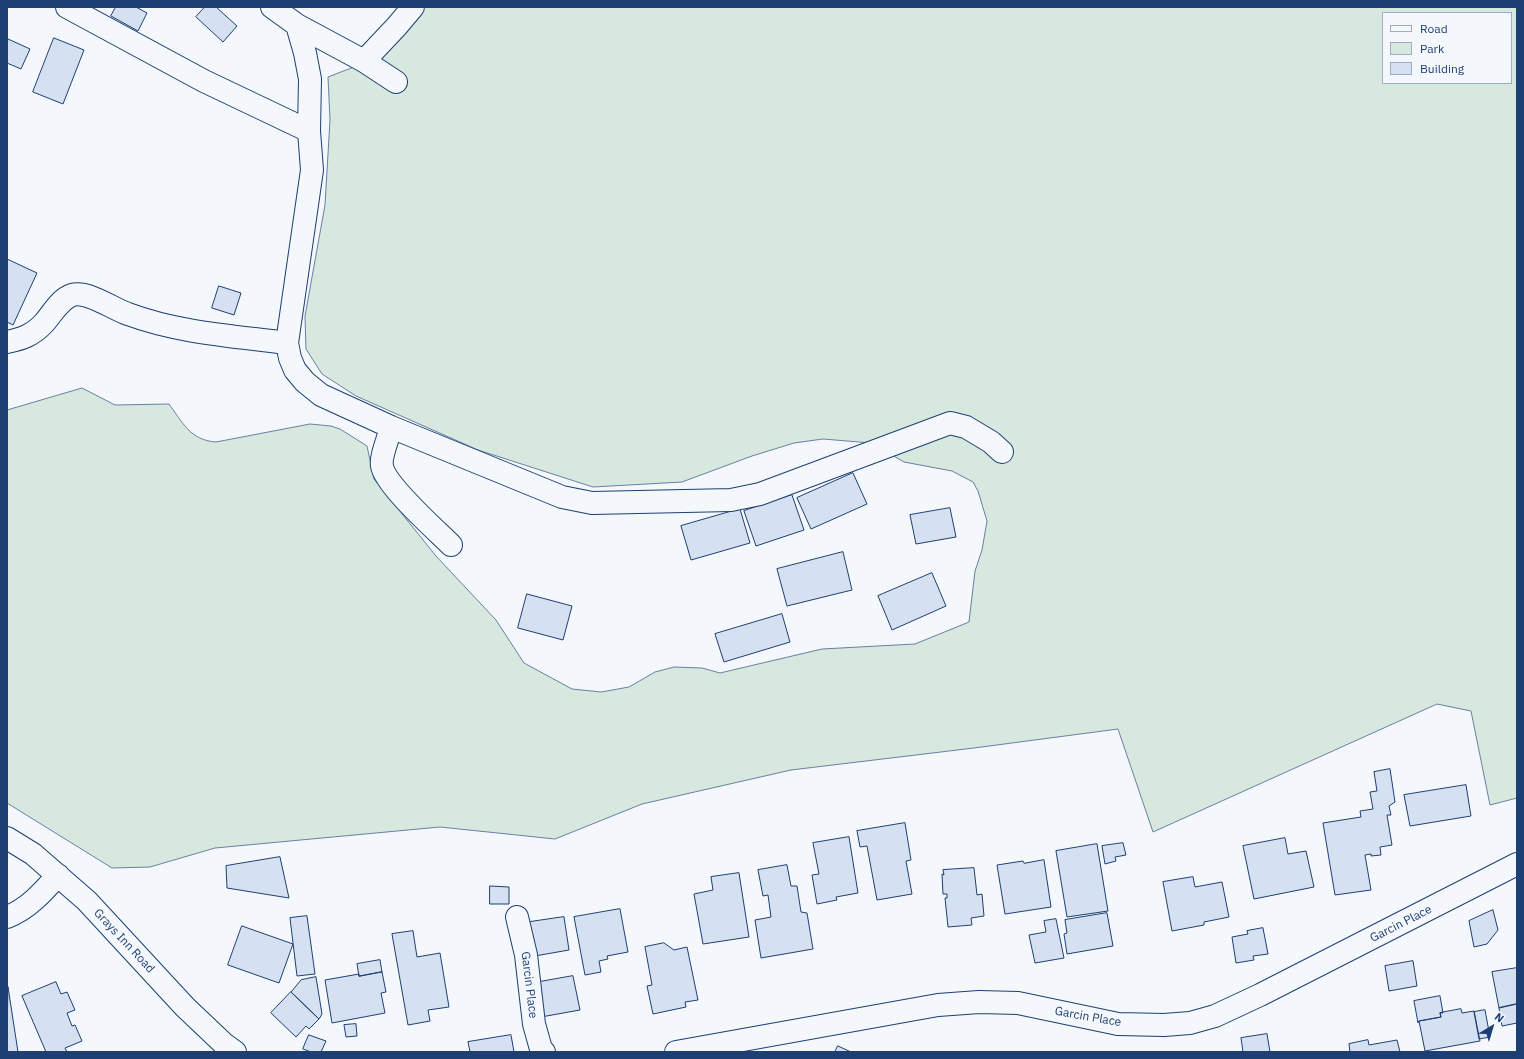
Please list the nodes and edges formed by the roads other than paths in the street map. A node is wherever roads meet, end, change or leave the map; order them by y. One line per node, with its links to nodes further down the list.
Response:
1 (67, 7): 7 (street)
2 (272, 7): 4 (street)
3 (413, 7): 5 (street)
4 (297, 25): 5 (street); 7 (street)
5 (364, 61): 6 (street)
6 (396, 82)
7 (309, 132): 9 (street)
8 (7, 342): 9 (street)
9 (288, 343): 10 (street)
10 (391, 427): 11 (street); 12 (street)
11 (1002, 452)
12 (451, 544)
13 (7, 838): 15 (street, Grays Inn Road)
14 (1517, 864): 20 (street, Garcin Place)
15 (58, 875): 16 (street); 18 (street, Grays Inn Road)
16 (7, 917)
17 (517, 918): 19 (street, Garcin Place)
18 (235, 1052)
19 (544, 1052)
20 (676, 1052)

